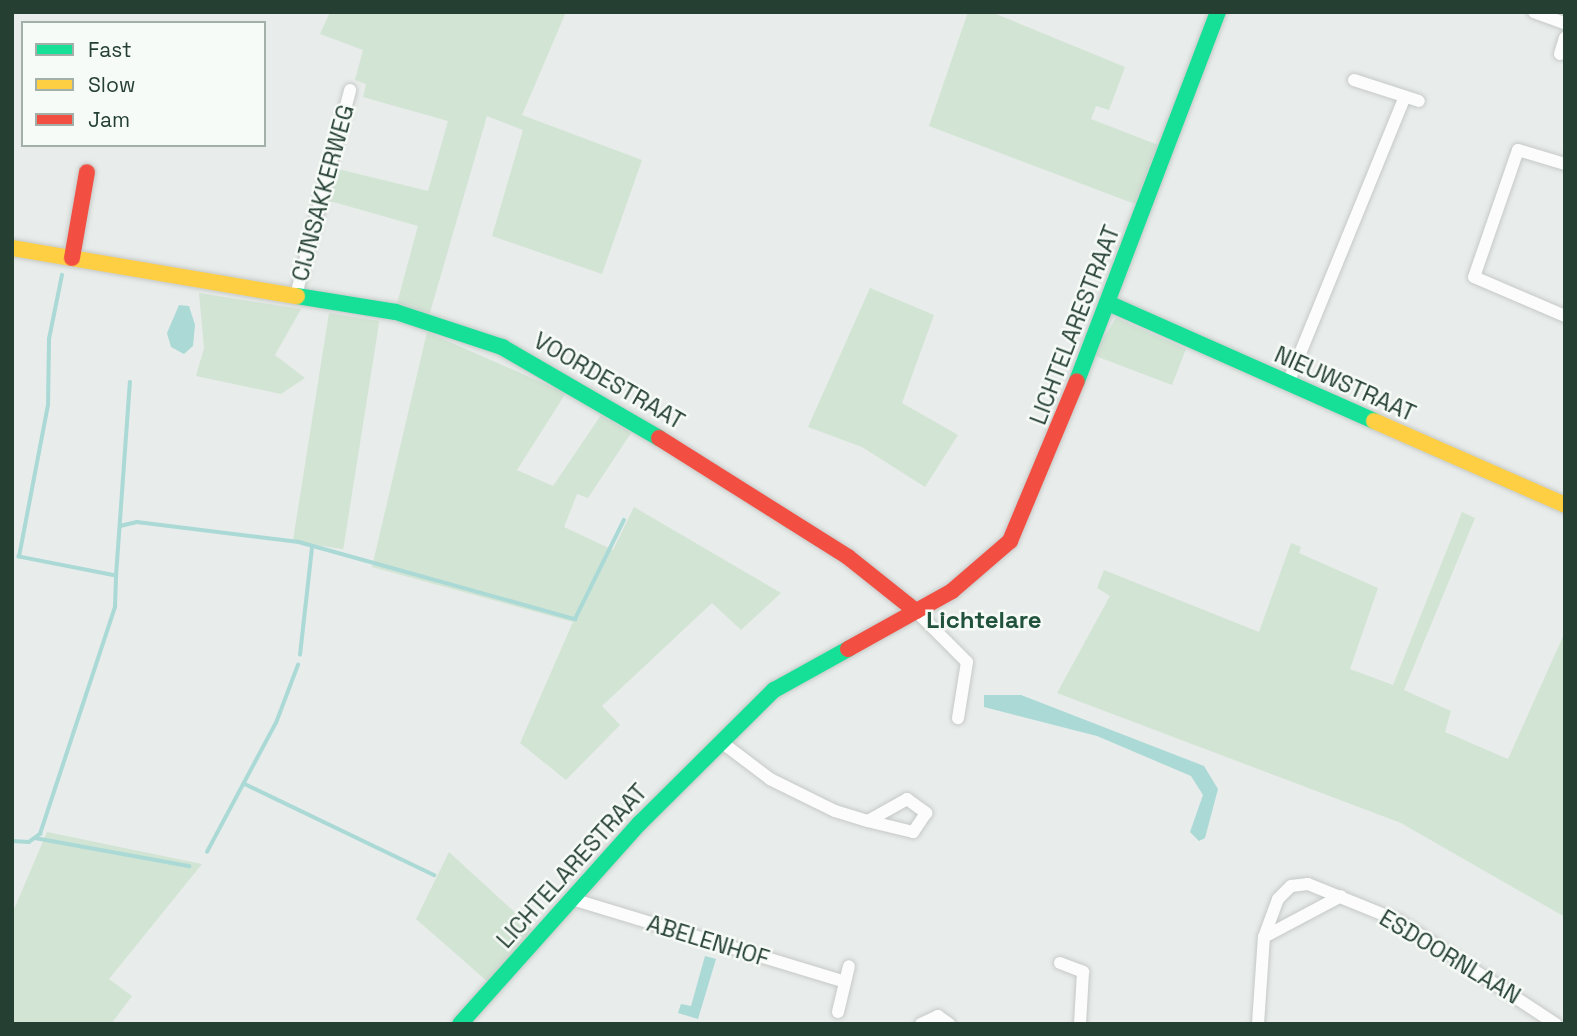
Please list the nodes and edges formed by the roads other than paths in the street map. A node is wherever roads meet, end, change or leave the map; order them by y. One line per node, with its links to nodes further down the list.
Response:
1 (1218, 12): 15 (street, LICHTELARESTRAAT)
2 (1534, 12): 3 (street)
3 (1565, 23)
4 (1565, 38): 5 (street)
5 (1560, 54)
6 (1354, 80): 8 (street)
7 (350, 90): 14 (street, CIJNSAKKERWEG)
8 (1405, 97): 9 (street); 17 (street)
9 (1419, 101)
10 (1565, 164): 16 (street)
11 (87, 172): 13 (street)
12 (12, 248): 13 (street, VOORDESTRAAT)
13 (72, 258): 14 (street, VOORDESTRAAT)
14 (296, 295): 19 (street, VOORDESTRAAT)
15 (1108, 303): 17 (street, NIEUWSTRAAT); 19 (street, LICHTELARESTRAAT)
16 (1565, 316)
17 (1288, 383): 18 (street, NIEUWSTRAAT)
18 (1565, 505)
19 (916, 611): 20 (street); 21 (street, LICHTELARESTRAAT)
20 (958, 718)
21 (720, 741): 22 (street); 24 (street, LICHTELARESTRAAT)
22 (868, 821)
23 (1340, 896): 25 (street); 25 (street, ESDOORNLAAN); 35 (street, ESDOORNLAAN)
24 (572, 899): 28 (street, ABELENHOF); 30 (street, LICHTELARESTRAAT)
25 (1264, 937): 34 (street, ESDOORNLAAN)
26 (1060, 963): 33 (street)
27 (849, 966): 28 (street)
28 (845, 982): 29 (street)
29 (838, 1012)
30 (460, 1024)
31 (921, 1024): 32 (street)
32 (949, 1024)
33 (1080, 1024)
34 (1258, 1024)
35 (1556, 1024)

